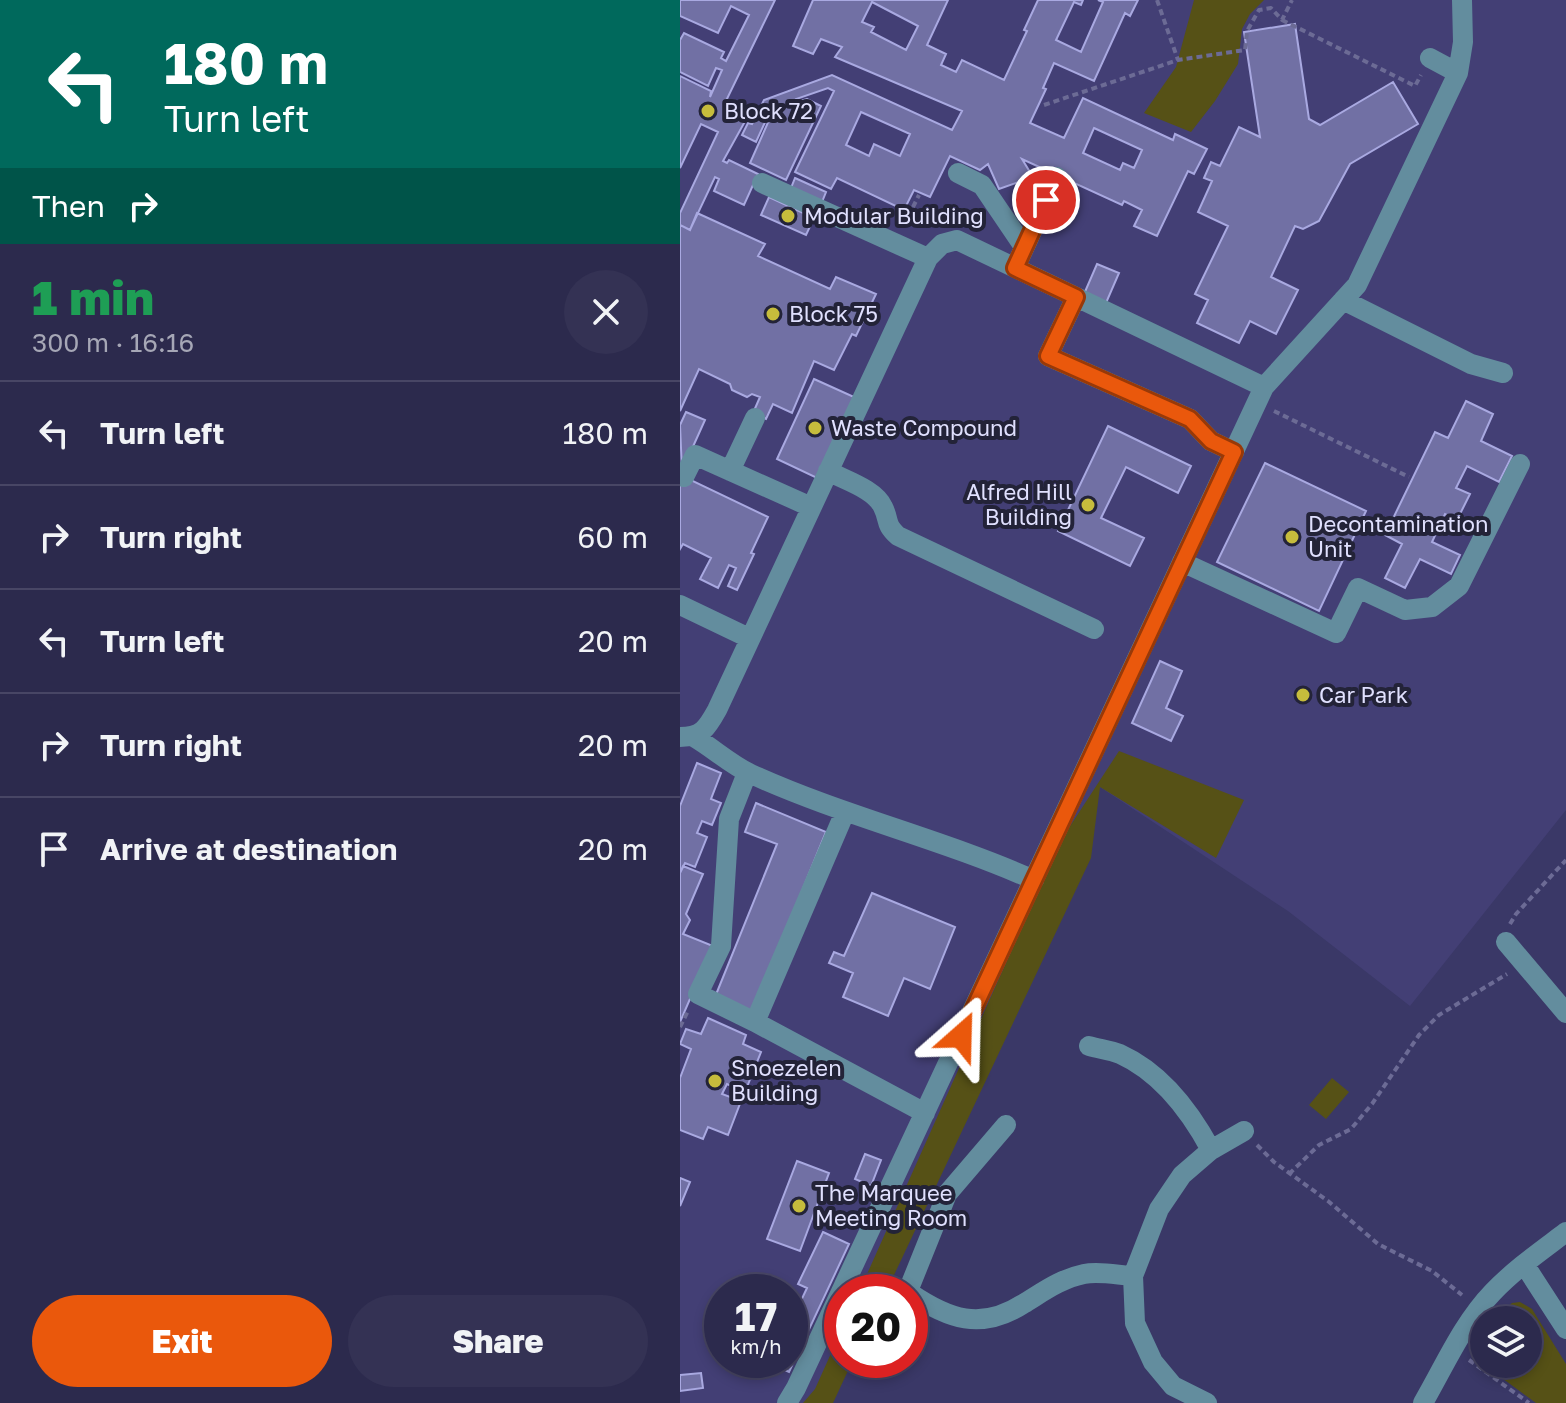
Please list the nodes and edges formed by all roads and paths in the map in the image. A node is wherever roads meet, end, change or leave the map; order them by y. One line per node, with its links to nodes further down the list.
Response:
1 (1157, 0): 6 (path)
2 (1292, 0): 4 (path)
3 (1462, 0): 7 (street)
4 (1282, 20): 5 (path); 6 (path)
5 (1430, 58): 7 (street)
6 (1178, 60): 8 (path)
7 (1458, 73): 18 (street)
8 (1044, 105)
9 (958, 173): 14 (street)
10 (1057, 177): 14 (street)
11 (762, 183): 13 (street)
12 (919, 195): 13 (path)
13 (895, 243): 15 (street)
14 (1024, 247): 16 (street)
15 (928, 258): 16 (street); 25 (street)
16 (1015, 268): 17 (street)
17 (1076, 297): 20 (street); 22 (street)
18 (1343, 300): 19 (street); 20 (street)
19 (1503, 373)
20 (1260, 395): 22 (street); 27 (path)
21 (755, 418): 24 (street)
22 (1234, 452): 29 (street)
23 (1520, 464): 29 (street)
24 (730, 471): 26 (street); 28 (street)
25 (828, 471): 28 (street); 31 (street)
26 (680, 475)
27 (1409, 477)
28 (811, 507): 32 (street)
29 (1182, 562): 37 (street)
30 (680, 605): 32 (street)
31 (1094, 629)
32 (749, 638): 33 (street)
33 (687, 737): 34 (street)
34 (747, 773): 35 (street); 41 (street)
35 (845, 812): 37 (street); 41 (street)
36 (1566, 860): 38 (path)
37 (1034, 880): 43 (street)
38 (1506, 942): 39 (street)
39 (1524, 965): 40 (street); 47 (path)
40 (1566, 1013)
41 (755, 1022): 43 (street)
42 (1089, 1046): 46 (street)
43 (925, 1113): 59 (street)
44 (1006, 1125): 50 (street)
45 (1244, 1131): 46 (street); 47 (path)
46 (1211, 1150): 51 (street)
47 (1289, 1174): 53 (path)
48 (1566, 1232): 49 (street)
49 (1524, 1264): 54 (street); 56 (street)
50 (916, 1274)
51 (1133, 1276): 52 (street); 58 (street)
52 (928, 1304)
53 (1475, 1306)
54 (1481, 1306)
55 (1470, 1320): 57 (street)
56 (1566, 1329)
57 (1454, 1349): 62 (street); 63 (path)
58 (1173, 1386): 60 (street); 61 (street)
59 (787, 1403)
60 (1160, 1403)
61 (1207, 1403)
62 (1423, 1403)
63 (1529, 1403)

